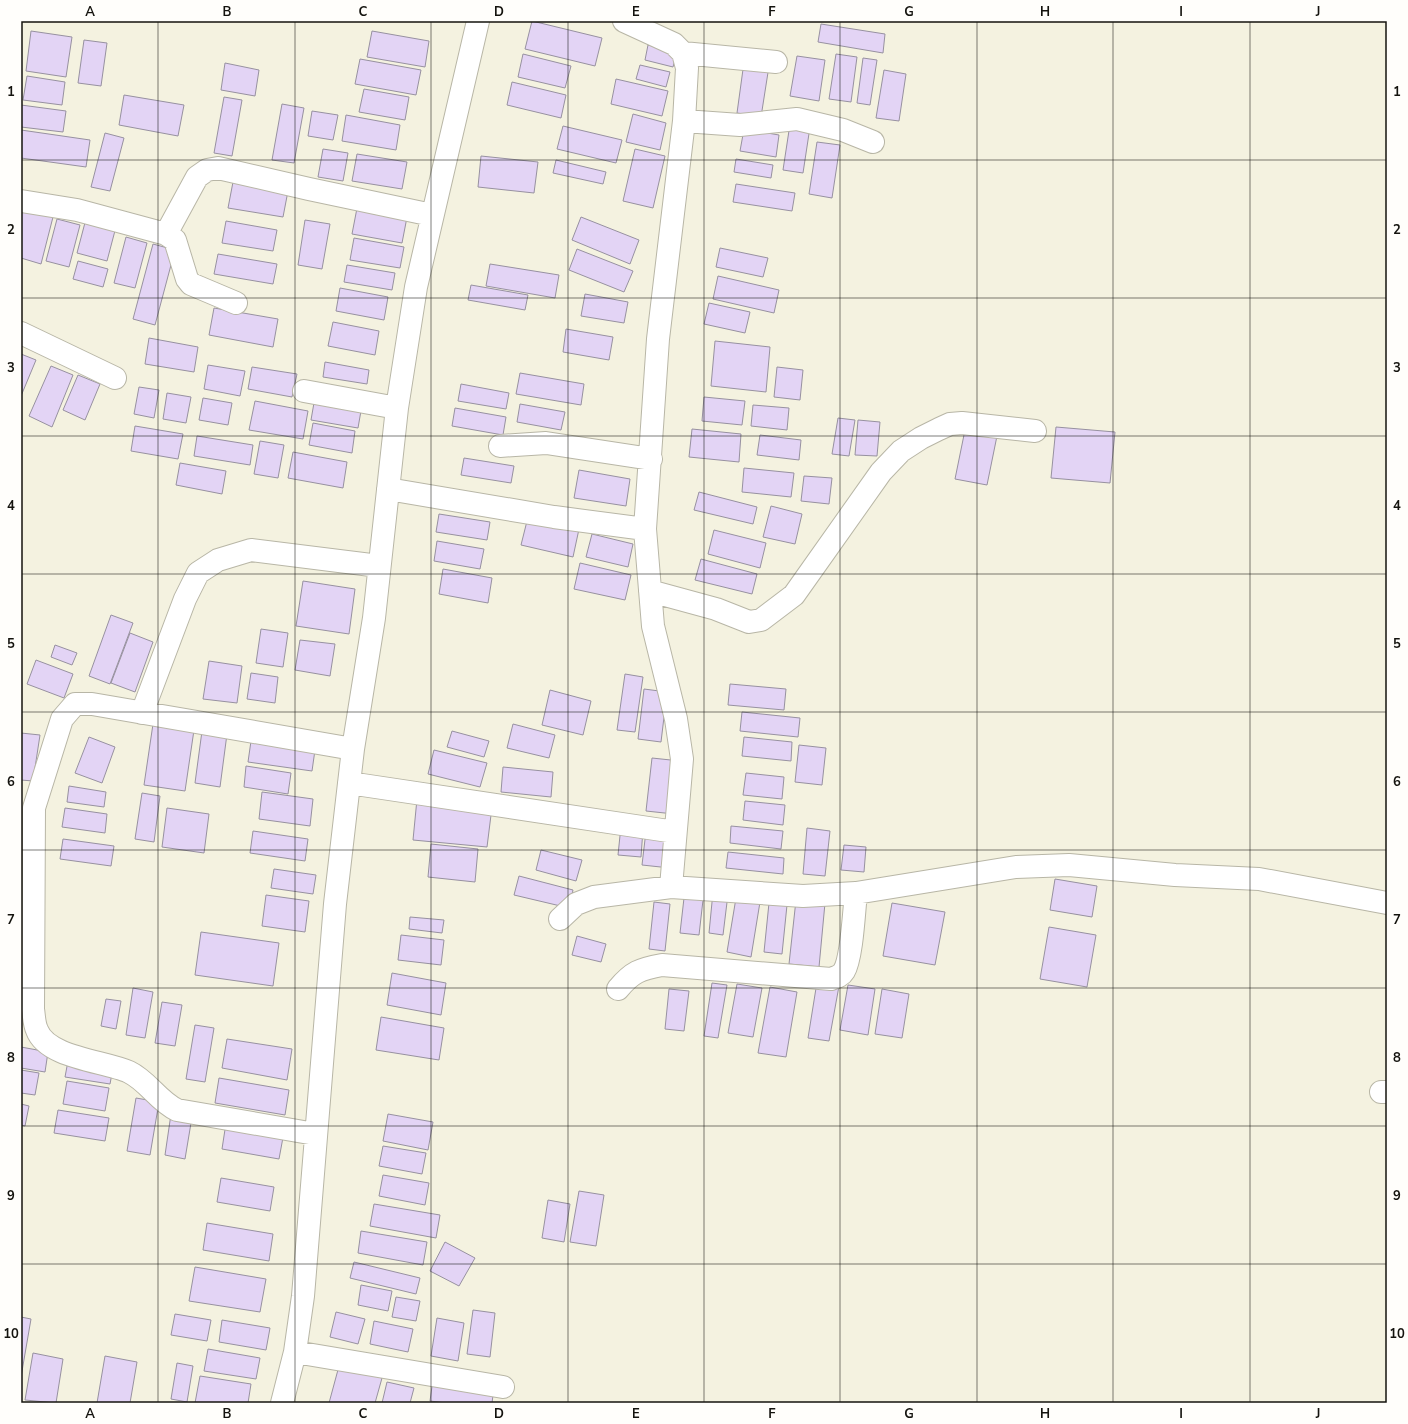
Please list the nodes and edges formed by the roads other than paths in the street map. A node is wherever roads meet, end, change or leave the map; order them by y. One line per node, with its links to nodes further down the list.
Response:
1 (478, 21): 8 (street)
2 (624, 21): 3 (street)
3 (683, 53): 4 (street); 5 (street)
4 (776, 62)
5 (684, 121): 6 (street); 17 (street)
6 (874, 142)
7 (21, 201): 9 (street)
8 (432, 215): 9 (street); 14 (street)
9 (166, 234): 10 (street)
10 (236, 303)
11 (21, 333): 12 (street)
12 (115, 378)
13 (304, 391): 14 (street)
14 (397, 408): 18 (street)
15 (1035, 431): 21 (street)
16 (500, 446): 17 (street)
17 (651, 459): 19 (street)
18 (388, 489): 19 (street); 20 (street)
19 (646, 529): 21 (street)
20 (379, 566): 22 (street); 23 (street)
21 (650, 591): 26 (street)
22 (142, 713): 23 (street); 25 (street)
23 (353, 749): 24 (street)
24 (349, 783): 26 (street); 32 (street)
25 (28, 808): 32 (street)
26 (675, 832): 27 (street)
27 (671, 887): 28 (street); 30 (street)
28 (856, 893): 29 (street); 31 (street)
29 (1387, 903)
30 (560, 919)
31 (618, 989)
32 (315, 1134): 33 (street)
33 (295, 1352): 34 (street); 35 (street)
34 (503, 1387)
35 (282, 1403)

